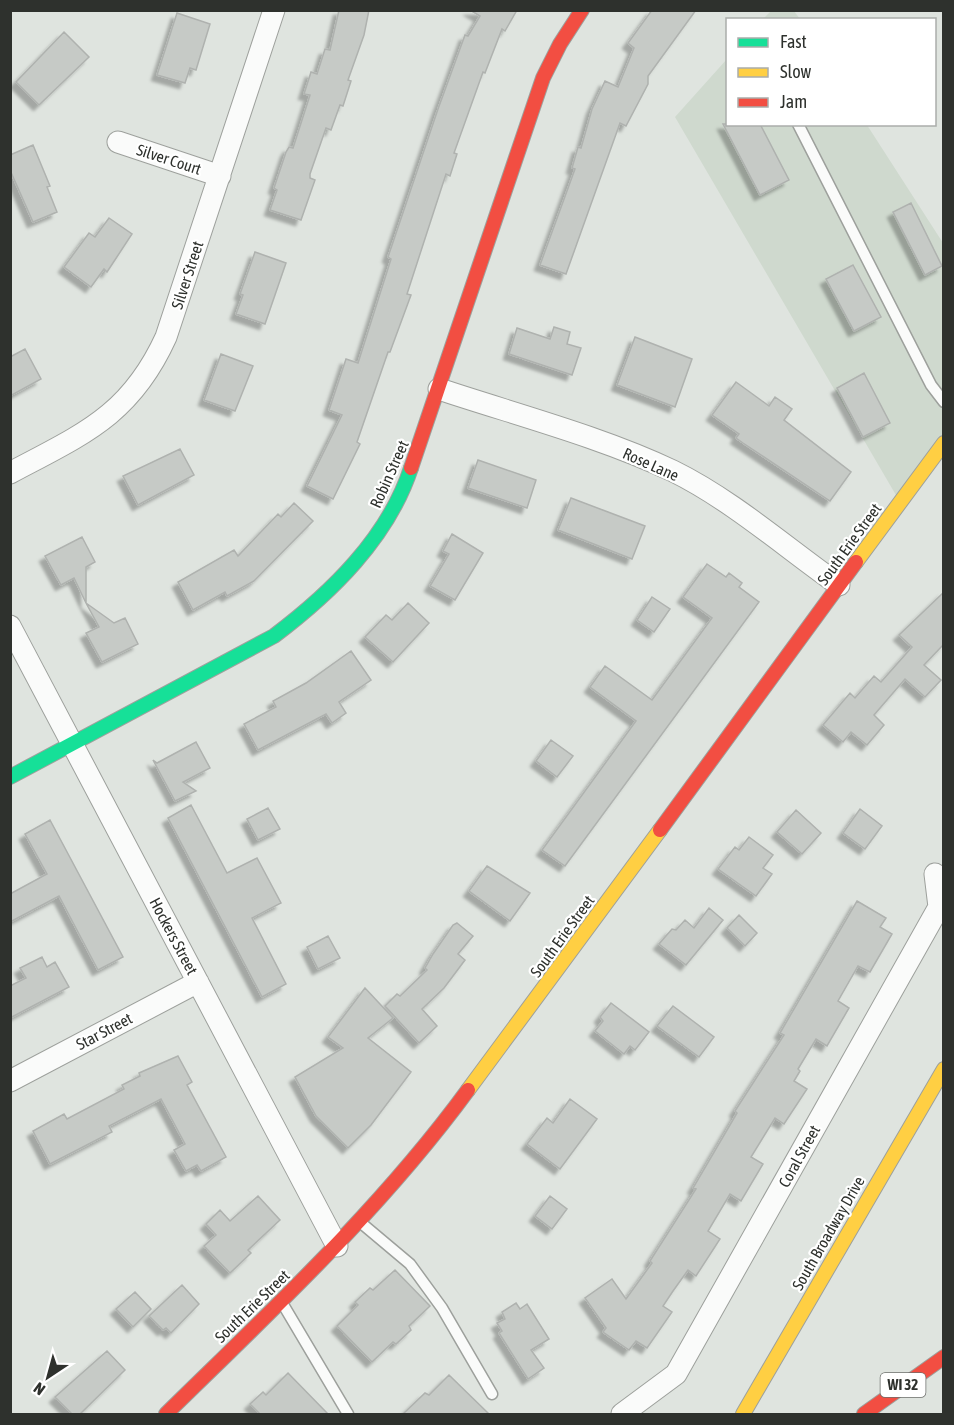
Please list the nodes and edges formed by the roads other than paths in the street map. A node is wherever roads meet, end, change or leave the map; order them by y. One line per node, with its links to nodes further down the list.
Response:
1 (274, 10): 5 (street, Silver Street)
2 (582, 10): 6 (street, Robin Street)
3 (799, 126): 7 (lane)
4 (118, 142): 5 (street, Silver Court)
5 (220, 176): 9 (street, Silver Street)
6 (439, 389): 10 (street, Rose Lane); 12 (street, Robin Street)
7 (944, 402)
8 (944, 443): 10 (street, South Erie Street)
9 (10, 473)
10 (839, 585): 18 (street, South Erie Street)
11 (10, 626): 12 (street, Hockers Street)
12 (73, 744): 13 (street, Robin Street); 15 (street, Hockers Street)
13 (10, 777)
14 (935, 874): 25 (street, Coral Street)
15 (198, 981): 17 (street, Star Street); 19 (street, Hockers Street)
16 (944, 1069): 26 (street, South Broadway Drive)
17 (10, 1081)
18 (360, 1222): 19 (street, South Erie Street); 22 (lane)
19 (337, 1246): 20 (street, South Erie Street)
20 (281, 1301): 23 (street, South Erie Street); 24 (lane)
21 (944, 1357): 27 (street, WI 32)
22 (492, 1394)
23 (166, 1414)
24 (348, 1414)
25 (622, 1414)
26 (743, 1414)
27 (864, 1414)

